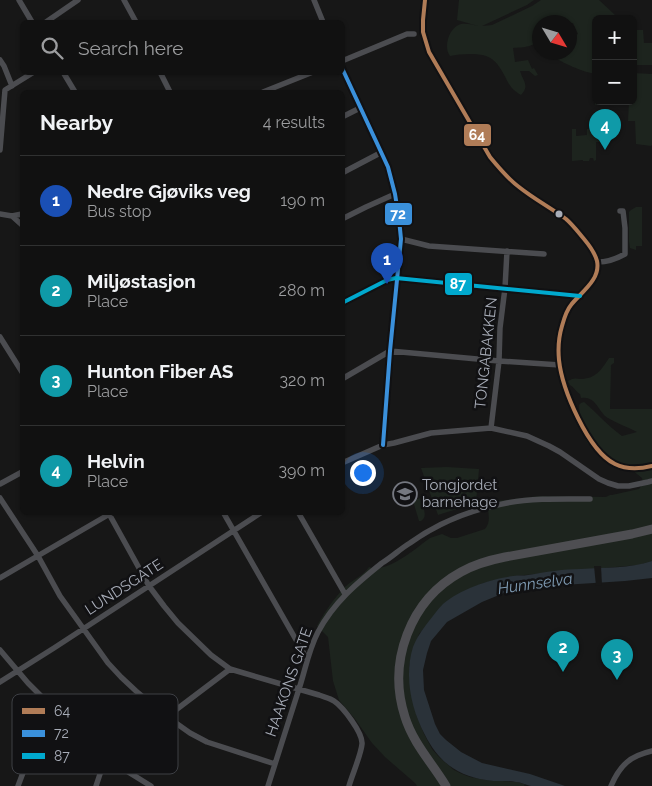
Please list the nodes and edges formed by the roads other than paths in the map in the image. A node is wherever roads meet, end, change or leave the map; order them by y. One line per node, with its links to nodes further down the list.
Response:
1 (19, 0): 6 (street)
2 (78, 0): 7 (street)
3 (124, 0): 8 (street)
4 (314, 0): 9 (street)
5 (425, 0): 37 (street)
6 (31, 20)
7 (49, 20)
8 (135, 20)
9 (322, 20)
10 (414, 34): 12 (street)
11 (0, 60): 18 (street)
12 (345, 60)
13 (29, 75): 18 (street)
14 (65, 75): 19 (street)
15 (162, 75): 20 (street)
16 (306, 75): 21 (street)
17 (345, 75): 22 (street)
18 (12, 86): 24 (street)
19 (74, 90)
20 (169, 90)
21 (268, 90)
22 (360, 108): 23 (street); 25 (street)
23 (345, 116)
24 (0, 150)
25 (382, 152): 26 (street); 27 (street)
26 (345, 171)
27 (395, 194): 32 (street); 34 (street)
28 (620, 211): 37 (street)
29 (0, 214): 31 (street)
30 (20, 214): 31 (street)
31 (12, 216): 33 (street)
32 (345, 218)
33 (20, 223)
34 (401, 239): 35 (street); 38 (street)
35 (507, 251): 36 (street); 39 (street, TONGABAKKEN)
36 (544, 254)
37 (598, 262): 40 (street)
38 (396, 278): 39 (street); 41 (street); 43 (street)
39 (505, 288): 40 (street); 44 (street, TONGABAKKEN)
40 (580, 296): 45 (street)
41 (345, 302)
42 (0, 336): 46 (street)
43 (390, 351): 44 (street); 47 (street); 49 (street)
44 (499, 361): 45 (street); 48 (street, TONGABAKKEN)
45 (560, 365): 51 (street)
46 (20, 369)
47 (345, 377)
48 (491, 428): 49 (street); 53 (street)
49 (383, 445): 50 (street)
50 (345, 462)
51 (652, 466)
52 (20, 473): 54 (street)
53 (652, 480)
54 (0, 484)
55 (0, 498): 64 (street)
56 (590, 499): 67 (street, HAAKONS GATE)
57 (107, 515): 64 (street)
58 (111, 515): 66 (street)
59 (224, 515): 63 (street)
60 (258, 515): 63 (street, LUNDSGATE)
61 (300, 515): 67 (street)
62 (652, 529): 90 (highway)
63 (234, 531): 66 (street, LUNDSGATE); 70 (street)
64 (38, 556): 65 (street); 68 (street)
65 (0, 578)
66 (149, 586): 68 (street, LUNDSGATE); 71 (street)
67 (345, 594): 70 (street, HAAKONS GATE)
68 (84, 628): 72 (street, LUNDSGATE); 76 (street)
69 (0, 650): 72 (street)
70 (308, 659): 74 (street, HAAKONS GATE)
71 (230, 669): 74 (street); 77 (street)
72 (17, 671): 73 (street, LUNDSGATE); 75 (street)
73 (0, 682)
74 (299, 690): 80 (street, HAAKONS GATE); 89 (street)
75 (39, 694)
76 (140, 694)
77 (178, 707)
78 (178, 724): 80 (street)
79 (652, 751): 84 (street)
80 (275, 764): 88 (street, HAAKONS GATE)
81 (23, 774): 85 (street)
82 (100, 774): 86 (street)
83 (132, 774): 87 (street)
84 (612, 785)
85 (18, 786)
86 (96, 786)
87 (151, 786)
88 (268, 786)
89 (349, 786)
90 (446, 786)

